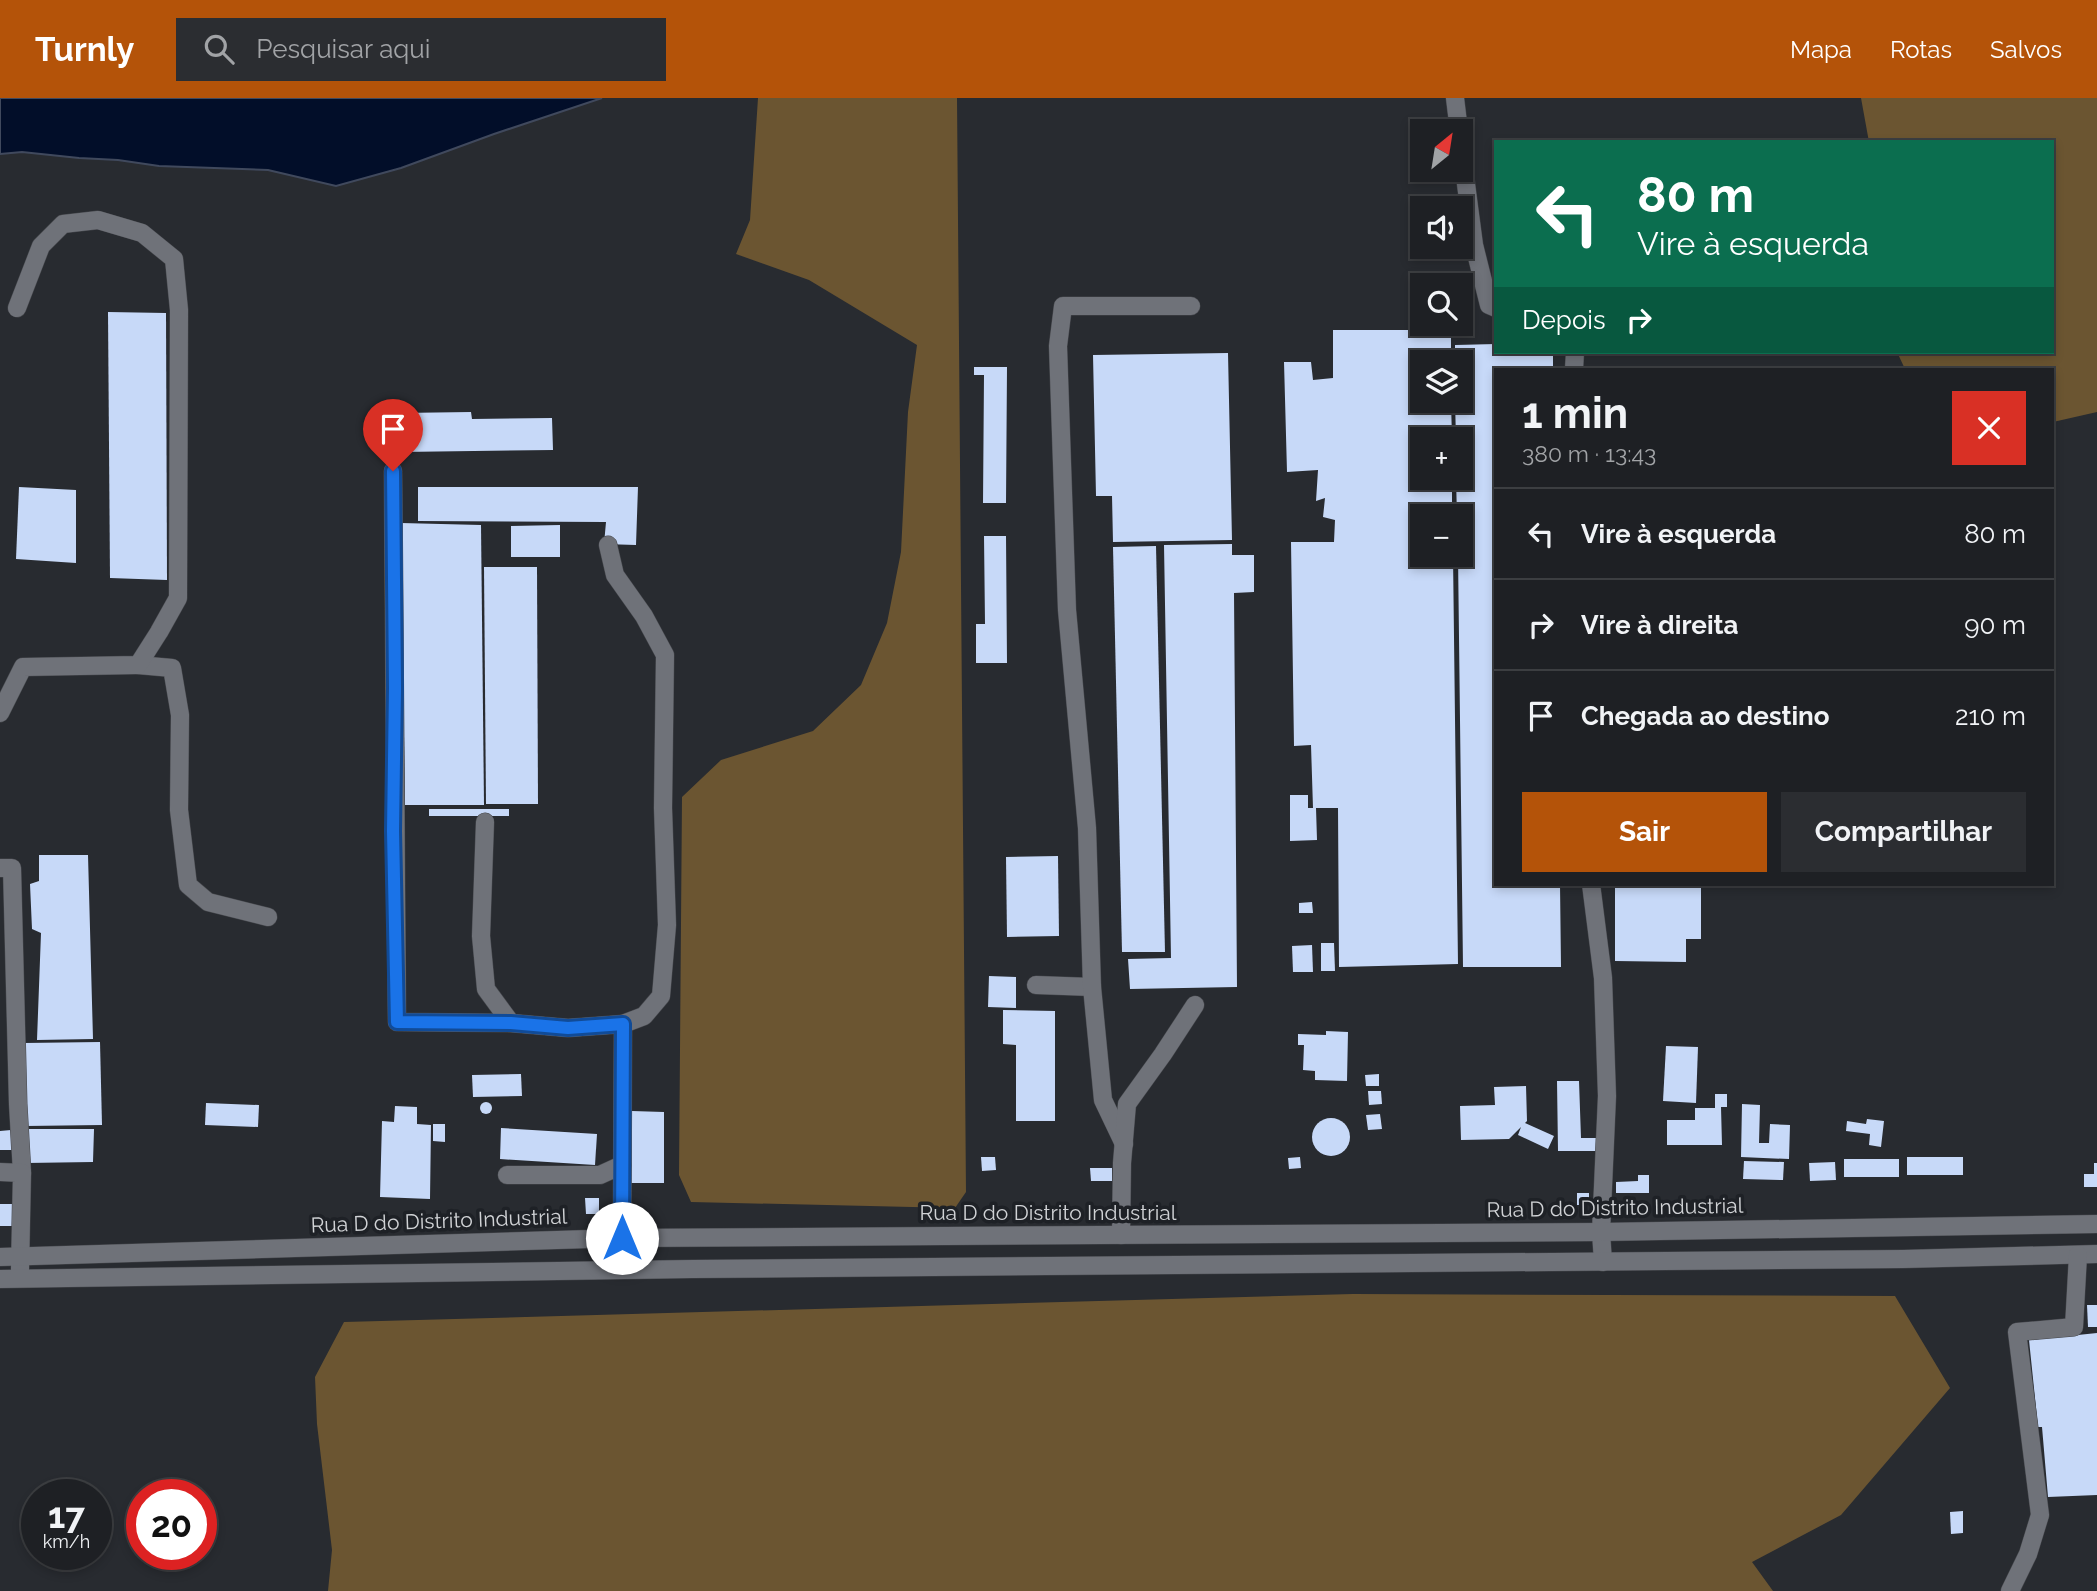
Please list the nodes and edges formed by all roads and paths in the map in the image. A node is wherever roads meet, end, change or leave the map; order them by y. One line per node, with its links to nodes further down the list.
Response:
1 (1455, 98): 2 (street)
2 (1458, 119)
3 (1466, 182): 5 (street)
4 (1191, 306): 16 (street)
5 (1494, 307)
6 (17, 308): 9 (street)
7 (393, 471): 18 (street)
8 (608, 545): 19 (street)
9 (138, 665): 10 (street); 14 (street)
10 (0, 713)
11 (485, 821): 18 (street)
12 (0, 868): 23 (street)
13 (1591, 886): 26 (street)
14 (268, 917)
15 (1036, 985): 16 (street)
16 (1092, 987): 20 (street)
17 (1195, 1005): 20 (street)
18 (511, 1023): 19 (street)
19 (623, 1024): 21 (street)
20 (1124, 1143): 27 (street)
21 (622, 1165): 24 (street); 28 (street)
22 (0, 1172): 23 (street)
23 (22, 1173): 32 (street)
24 (507, 1175)
25 (2097, 1224): 26 (street, Rua D do Distrito Industrial)
26 (1601, 1232): 27 (street, Rua D do Distrito Industrial); 33 (street)
27 (1121, 1236): 28 (street, Rua D do Distrito Industrial)
28 (622, 1238): 32 (street, Rua D do Distrito Industrial)
29 (2097, 1254): 30 (street)
30 (2078, 1255): 33 (street); 36 (street)
31 (0, 1257): 32 (street, Rua D do Distrito Industrial)
32 (20, 1258): 35 (street)
33 (1603, 1262): 35 (street)
34 (0, 1279): 35 (street)
35 (20, 1280)
36 (2010, 1591)

